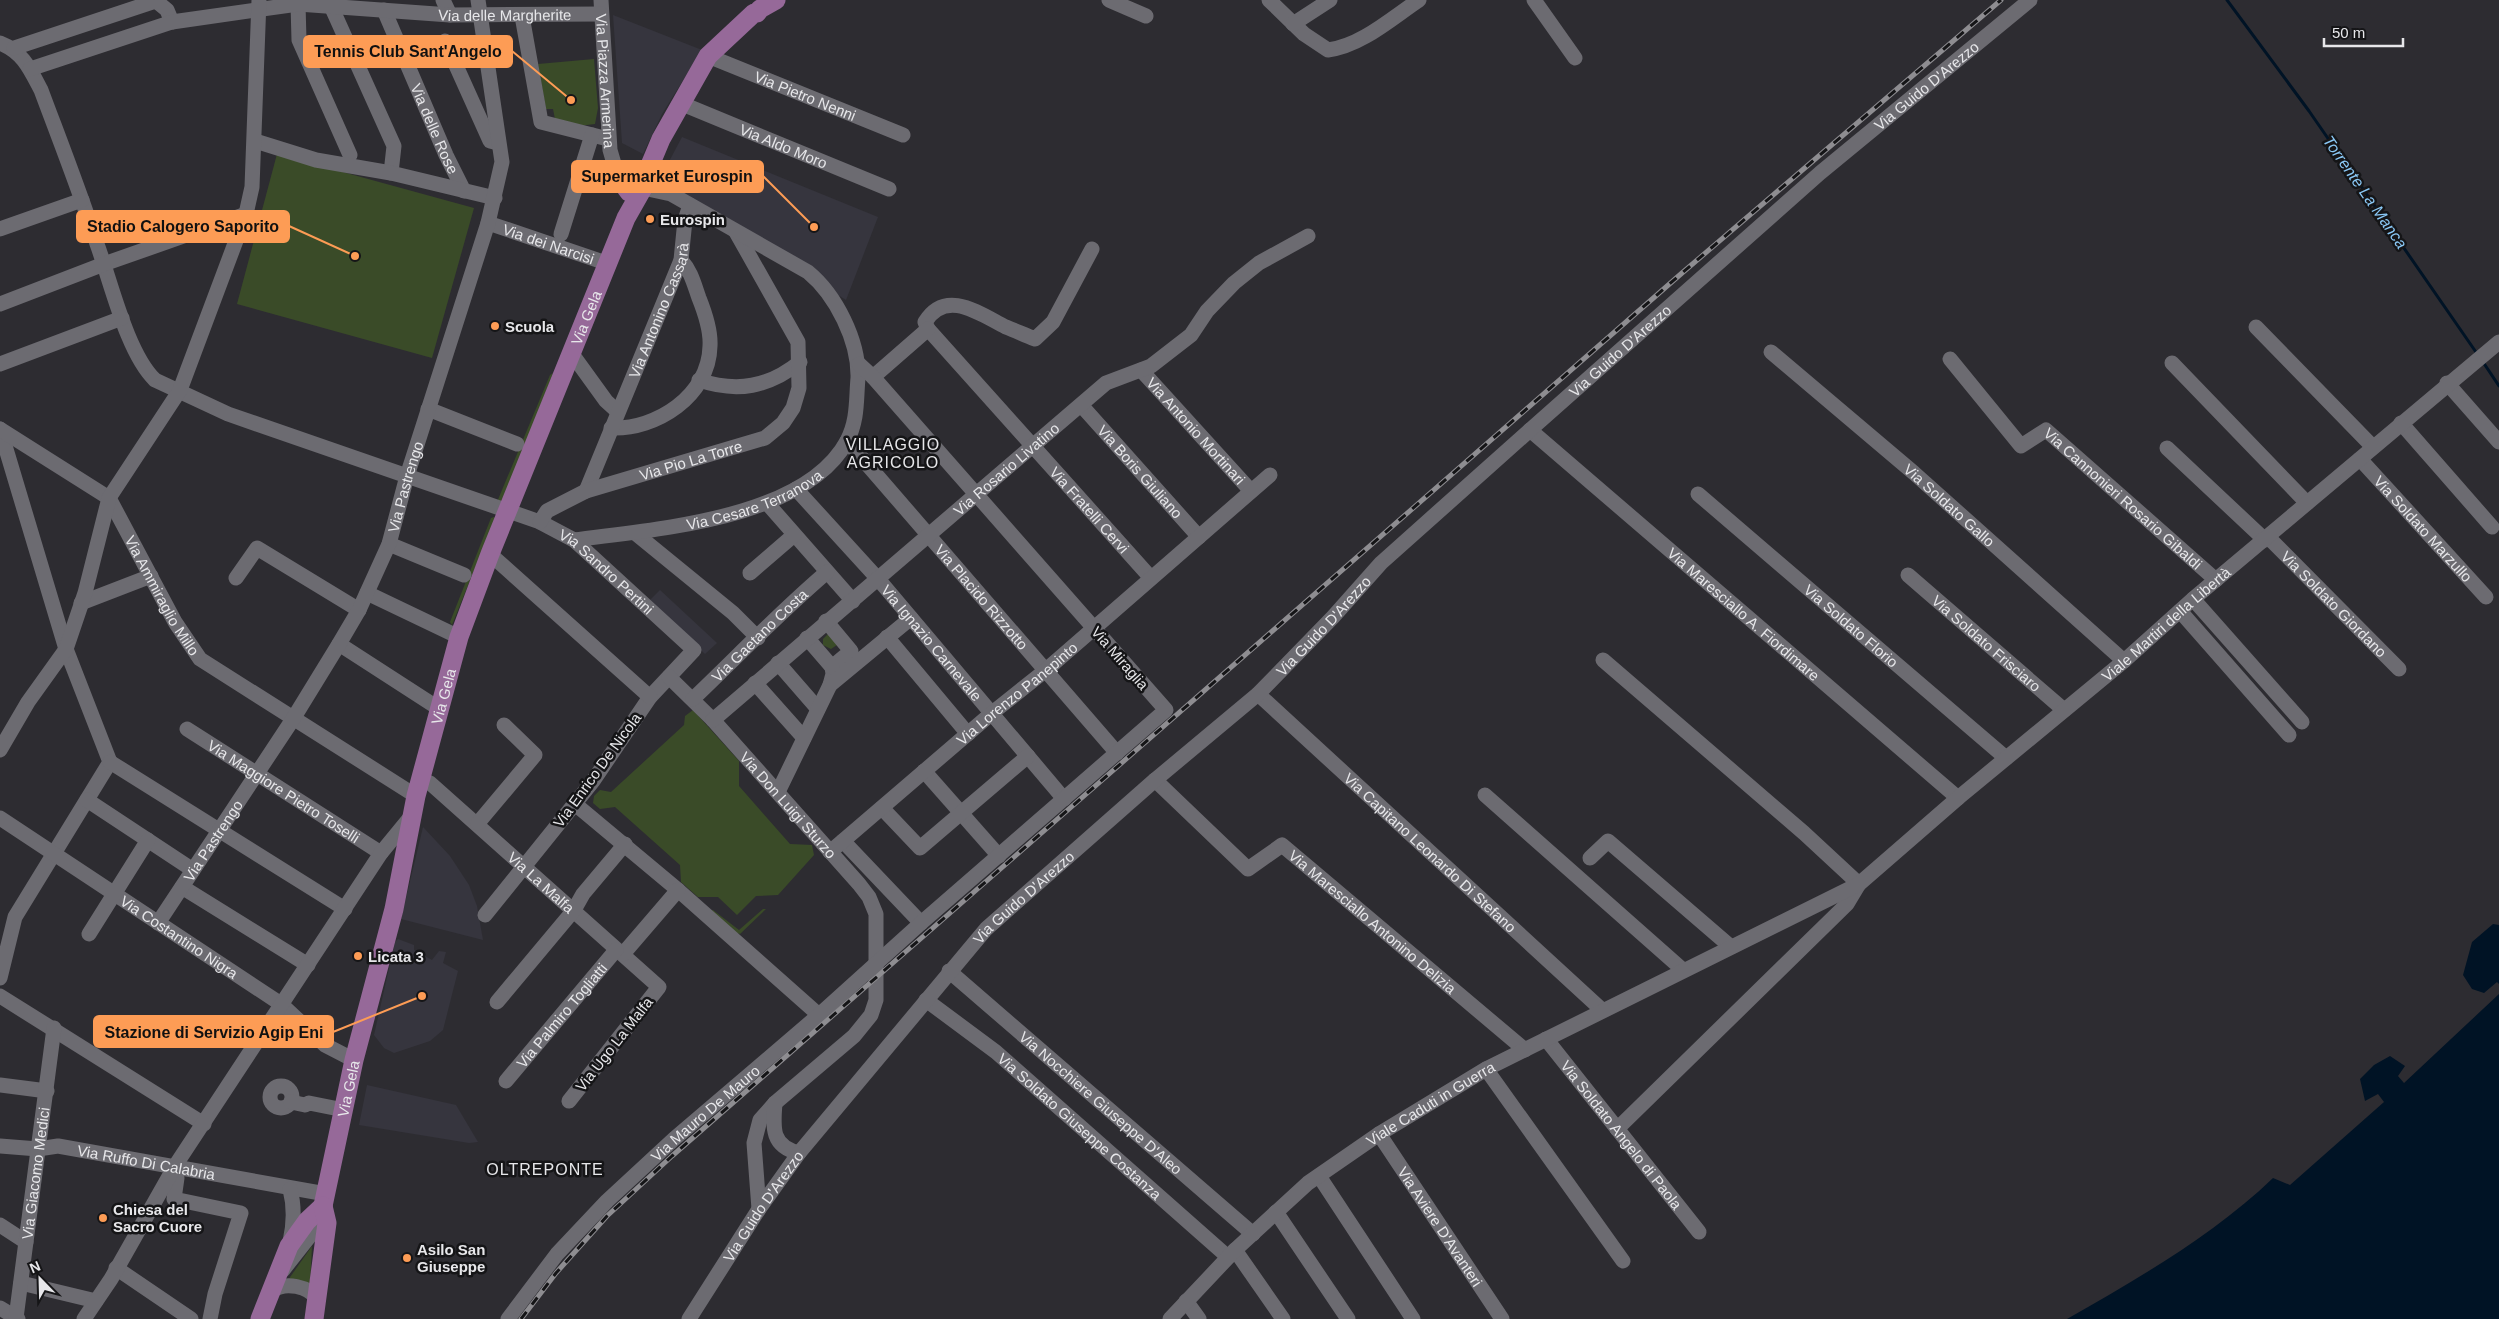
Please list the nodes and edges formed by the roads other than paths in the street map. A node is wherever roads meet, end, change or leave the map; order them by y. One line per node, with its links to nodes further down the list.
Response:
1 (443, 0): 16 (street)
2 (478, 0): 17 (street, Via Pastrengo)
3 (1109, 0): 19 (street)
4 (1269, 0): 21 (street)
5 (1330, 0): 21 (street)
6 (1419, 0): 21 (street)
7 (1534, 0): 25 (street)
8 (2030, 0): 78 (street, Via Guido D'Arezzo)
9 (260, 4): 10 (street, Via delle Margherite); 20 (street, Via delle Margherite); 31 (street)
10 (298, 4): 13 (street, Via delle Margherite); 33 (street)
11 (355, 4): 13 (street, Via delle Margherite); 15 (street, Via delle Margherite)
12 (761, 5): 24 (main road)
13 (332, 6): 35 (street)
14 (601, 7): 18 (street, Via delle Margherite); 30 (street, Via Piazza Armerina)
15 (384, 10): 16 (street, Via delle Margherite); 38 (street, Via delle Rose)
16 (450, 15): 17 (street, Via delle Margherite)
17 (481, 15): 18 (street, Via delle Margherite); 32 (street, Via Pastrengo)
18 (522, 16): 28 (street)
19 (1146, 16)
20 (172, 22): 23 (street); 26 (street, Via delle Margherite)
21 (1293, 24)
22 (445, 41): 32 (street)
23 (7, 46): 26 (street, Via Sandro Pertini)
24 (708, 56): 27 (main road); 29 (street, Via Pietro Nenni)
25 (1575, 58)
26 (30, 68): 41 (street, Via Sandro Pertini)
27 (680, 103): 34 (main road); 37 (street, Via Aldo Moro)
28 (592, 135): 30 (street); 47 (street)
29 (903, 135)
30 (608, 139): 36 (street, Via Piazza Armerina)
31 (255, 141): 35 (street); 43 (street)
32 (498, 143): 40 (street, Via Pastrengo)
33 (350, 155)
34 (651, 160): 36 (main road, Via Gela); 39 (street)
35 (391, 173): 38 (street)
36 (635, 184): 39 (street); 52 (main road, Via Gela)
37 (889, 189)
38 (464, 191): 40 (street)
39 (671, 194): 42 (street, Via Cesare Terranova)
40 (495, 198): 44 (street, Via Pastrengo)
41 (82, 200): 45 (street); 51 (street, Via Sandro Pertini)
42 (690, 205): 46 (street, Via Cesare Terranova); 50 (street, Via Antonino Cassarà)
43 (246, 214): 51 (street); 70 (street)
44 (488, 223): 52 (street, Via dei Narcisi); 73 (street, Via Pastrengo)
45 (0, 229)
46 (736, 232): 61 (street, Via Pio La Torre); 64 (street, Via Cesare Terranova)
47 (561, 234)
48 (1308, 236): 65 (street, Via Rosario Livatino)
49 (1092, 249): 56 (street)
50 (681, 260): 68 (street); 74 (street, Via Antonino Cassarà)
51 (104, 264): 53 (street); 54 (street, Via Sandro Pertini)
52 (609, 264): 59 (main road, Via Gela)
53 (0, 304)
54 (122, 318): 63 (street); 70 (street, Via Sandro Pertini)
55 (2256, 327): 83 (street)
56 (928, 329): 67 (street); 82 (street, Via Fratelli Cervi)
57 (2495, 345): 69 (street, Viale Martiri della Libertà)
58 (1771, 352): 134 (street, Via Soldato Gallo)
59 (572, 354): 74 (street); 96 (main road, Via Gela)
60 (1950, 359): 115 (street, Via Cannonieri Rosario Gibaldi)
61 (800, 362): 66 (street); 71 (street, Via Pio La Torre)
62 (2172, 363): 95 (street)
63 (0, 364)
64 (859, 364): 67 (street, Via Miraglia); 79 (street, Via Cesare Terranova)
65 (1141, 370): 72 (street, Via Rosario Livatino); 90 (street, Via Antonio Mortinari)
66 (778, 377): 68 (street); 71 (street)
67 (873, 377): 92 (street, Via Miraglia)
68 (699, 380): 76 (street)
69 (2447, 383): 75 (street, Viale Martiri della Libertà); 80 (street)
70 (180, 390): 87 (street, Via Sandro Pertini); 93 (street)
71 (797, 396): 89 (street, Via Pio La Torre)
72 (1081, 405): 82 (street, Via Rosario Livatino); 102 (street, Via Boris Giuliano)
73 (428, 409): 81 (street); 87 (street, Via Pastrengo)
74 (617, 411): 76 (street, Via Antonino Cassarà)
75 (2401, 423): 83 (street, Viale Martiri della Libertà); 98 (street)
76 (610, 428): 89 (street, Via Antonino Cassarà)
77 (0, 429): 93 (street, Via Ammiraglio Millo); 131 (street)
78 (1530, 430): 142 (street, Via Guido D'Arezzo); 168 (street, Via Maresciallo A. Fiordimare)
79 (847, 441): 88 (street, Via Cesare Terranova); 101 (street, Via Placido Rizzotto)
80 (2499, 442)
81 (517, 444)
82 (1034, 446): 92 (street, Via Rosario Livatino); 113 (street, Via Fratelli Cervi)
83 (2373, 447): 85 (street, Viale Martiri della Libertà)
84 (2167, 448): 103 (street, Via Soldato Giordano)
85 (2360, 459): 95 (street, Viale Martiri della Libertà); 117 (street, Via Soldato Marzullo)
86 (1270, 474): 90 (street, Via Lorenzo Panepinto)
87 (407, 476): 96 (street, Via Sandro Pertini); 105 (street, Via Pastrengo)
88 (796, 489): 94 (street, Via Cesare Terranova); 114 (street, Via Ignazio Carnevale)
89 (586, 491): 97 (street, Via Pio La Torre)
90 (1251, 491): 102 (street, Via Lorenzo Panepinto)
91 (1698, 494): 160 (street, Via Soldato Florio)
92 (977, 495): 101 (street, Via Rosario Livatino); 125 (street, Via Miraglia)
93 (109, 498): 111 (street, Via Ammiraglio Millo); 120 (street)
94 (767, 503): 99 (street, Via Cesare Terranova); 100 (street)
95 (2307, 503): 103 (street, Viale Martiri della Libertà)
96 (507, 511): 97 (street, Via Sandro Pertini); 106 (main road, Via Gela)
97 (540, 522): 104 (street, Via Sandro Pertini)
98 (2492, 526)
99 (635, 534): 104 (street, Via Cesare Terranova); 128 (street)
100 (794, 535): 107 (street); 108 (street)
101 (929, 536): 114 (street, Via Rosario Livatino); 138 (street, Via Placido Rizzotto)
102 (1199, 537): 113 (street, Via Lorenzo Panepinto)
103 (2267, 539): 115 (street, Viale Martiri della Libertà); 137 (street, Via Soldato Giordano)
104 (574, 540): 132 (street, Via Sandro Pertini)
105 (389, 544): 109 (street); 116 (street, Via Pastrengo)
106 (490, 554): 126 (main road, Via Gela); 143 (street)
107 (827, 572): 119 (street); 128 (street, Via Gaetano Costa)
108 (750, 573)
109 (464, 575)
110 (1908, 575): 147 (street, Via Soldato Frisciaro)
111 (151, 576): 120 (street); 149 (street, Via Ammiraglio Millo)
112 (236, 578): 121 (street)
113 (1151, 578): 125 (street, Via Lorenzo Panepinto)
114 (879, 580): 119 (street, Via Rosario Livatino); 123 (street, Via Ignazio Carnevale)
115 (2216, 580): 118 (street, Viale Martiri della Libertà)
116 (367, 593): 121 (street, Via Pastrengo); 126 (street)
117 (2486, 597)
118 (2193, 598): 122 (street, Viale Martiri della Libertà); 151 (street)
119 (853, 601): 124 (street, Via Rosario Livatino)
120 (82, 603): 131 (street)
121 (359, 610): 130 (street, Via Pastrengo)
122 (2180, 611): 134 (street, Viale Martiri della Libertà); 155 (street)
123 (911, 618): 127 (street); 148 (street, Via Ignazio Carnevale)
124 (826, 621): 129 (street, Via Rosario Livatino); 136 (street)
125 (1094, 628): 138 (street, Via Lorenzo Panepinto); 158 (street, Via Miraglia)
126 (460, 637): 145 (main road, Via Gela)
127 (887, 637): 141 (street); 154 (street)
128 (758, 638): 144 (street, Via Gaetano Costa)
129 (807, 638): 135 (street, Via Rosario Livatino); 136 (street)
130 (338, 644): 145 (street); 149 (street, Via Pastrengo)
131 (66, 649): 157 (street); 161 (street)
132 (694, 650): 139 (street, Via Enrico De Nicola)
133 (1603, 660): 187 (street)
134 (2124, 661): 147 (street, Viale Martiri della Libertà)
135 (778, 663): 140 (street, Via Rosario Livatino); 146 (street)
136 (832, 667): 141 (street)
137 (2399, 669)
138 (1046, 670): 148 (street, Via Lorenzo Panepinto); 158 (street, Via Placido Rizzotto)
139 (669, 677): 143 (street, Via Enrico De Nicola); 144 (street, Via Don Luigi Sturzo)
140 (755, 683): 150 (street, Via Rosario Livatino); 156 (street)
141 (830, 685): 146 (street)
142 (1258, 694): 164 (street, Via Guido D'Arezzo); 209 (street, Via Capitano Leonardo Di Stefano)
143 (650, 697): 171 (street, Via Enrico De Nicola)
144 (693, 698): 150 (street, Via Don Luigi Sturzo)
145 (438, 708): 167 (main road, Via Gela)
146 (818, 709): 156 (street)
147 (2064, 710): 160 (street, Viale Martiri della Libertà)
148 (992, 713): 154 (street, Via Lorenzo Panepinto); 159 (street, Via Ignazio Carnevale)
149 (293, 719): 163 (street, Via Pastrengo); 167 (street, Via Ammiraglio Millo)
150 (713, 720): 165 (street, Via Don Luigi Sturzo)
151 (2302, 722)
152 (504, 725): 175 (street)
153 (187, 729): 163 (street, Via Maggiore Pietro Toselli)
154 (968, 734): 162 (street, Via Lorenzo Panepinto)
155 (2288, 735)
156 (804, 738): 165 (street)
157 (0, 750)
158 (1117, 752): 169 (street, Via Miraglia)
159 (1028, 756): 169 (street, Via Ignazio Carnevale); 173 (street)
160 (2006, 758): 168 (street, Viale Martiri della Libertà)
161 (110, 762): 170 (street); 176 (street)
162 (924, 771): 172 (street, Via Lorenzo Panepinto); 173 (street)
163 (257, 774): 176 (street, Via Pastrengo); 181 (street, Via Maggiore Pietro Toselli)
164 (1156, 780): 202 (street, Via Guido D'Arezzo); 213 (street, Via Maresciallo Antonino Delizia)
165 (778, 792): 180 (street, Via Don Luigi Sturzo)
166 (1485, 795): 201 (street)
167 (417, 796): 175 (street, Via La Malfa); 181 (street); 214 (main road, Via Gela)
168 (1958, 798): 187 (street, Viale Martiri della Libertà)
169 (1064, 799): 183 (street, Via Miraglia)
170 (87, 800): 177 (street); 182 (street)
171 (575, 804): 179 (street); 185 (street, Via Enrico De Nicola)
172 (882, 808): 173 (street); 178 (street, Via Lorenzo Panepinto)
173 (962, 813): 183 (street)
174 (0, 818): 182 (street, Via Costantino Nigra)
175 (478, 823): 185 (street, Via La Malfa)
176 (220, 829): 186 (street, Via Pastrengo); 191 (street)
177 (148, 840): 186 (street); 190 (street)
178 (843, 840): 180 (street, Via Lorenzo Panepinto); 195 (street)
179 (625, 844): 189 (street); 192 (street)
180 (830, 852): 220 (street, Via Don Luigi Sturzo)
181 (381, 853): 191 (street)
182 (54, 855): 190 (street, Via Costantino Nigra); 197 (street)
183 (999, 856): 195 (street, Via Miraglia)
184 (1590, 858): 198 (street)
185 (524, 865): 192 (street, Via La Malfa); 193 (street, Via Enrico De Nicola)
186 (193, 870): 188 (street, Via Pastrengo)
187 (1859, 884): 198 (street, Viale Caduti in Guerra); 224 (street)
188 (182, 887): 194 (street, Via Pastrengo); 200 (street)
189 (678, 890): 199 (street, Via Palmiro Togliatti); 210 (street)
190 (115, 894): 194 (street, Via Costantino Nigra); 196 (street)
191 (345, 909): 200 (street)
192 (574, 910): 199 (street, Via La Malfa); 207 (street)
193 (485, 915)
194 (158, 923): 208 (street, Via Costantino Nigra)
195 (921, 923): 210 (street, Via Mauro De Mauro)
196 (89, 934)
197 (4, 936): 203 (street)
198 (1730, 947): 201 (street, Viale Caduti in Guerra)
199 (620, 952): 204 (street, Via La Malfa); 216 (street, Via Palmiro Togliatti)
200 (308, 965): 208 (street)
201 (1683, 970): 209 (street, Viale Caduti in Guerra)
202 (950, 971): 206 (street, Via Guido D'Arezzo); 237 (street, Via Nocchiere Giuseppe D'Aleo)
203 (0, 978)
204 (659, 986): 219 (street, Via Ugo La Malfa)
205 (0, 996): 211 (street)
206 (926, 1000): 228 (street, Via Guido D'Arezzo); 240 (street, Via Soldato Giuseppe Costanza)
207 (497, 1002)
208 (281, 1004): 214 (street, Via Costantino Nigra); 223 (street)
209 (1602, 1010): 212 (street, Viale Caduti in Guerra)
210 (819, 1016): 256 (street, Via Mauro De Mauro)
211 (54, 1028): 218 (street, Via Giacomo Medici); 223 (street)
212 (1546, 1039): 213 (street, Viale Caduti in Guerra); 224 (street, Via Soldato Angelo di Paola)
213 (1525, 1050): 215 (street, Viale Caduti in Guerra)
214 (354, 1060): 222 (main road, Via Gela)
215 (1486, 1070): 225 (street, Viale Caduti in Guerra); 241 (street)
216 (506, 1081)
217 (0, 1085): 218 (street)
218 (46, 1091): 227 (street, Via Giacomo Medici)
219 (569, 1101)
220 (775, 1103): 228 (street); 233 (street)
221 (303, 1105): 222 (street)
222 (343, 1114): 232 (main road, Via Gela)
223 (204, 1124): 229 (street)
224 (1617, 1129): 236 (street, Via Soldato Angelo di Paola)
225 (1379, 1134): 230 (street, Viale Caduti in Guerra); 262 (street, Via Aviere D'Avanteri)
226 (0, 1146): 227 (street, Via Ruffo Di Calabria)
227 (38, 1150): 229 (street, Via Ruffo Di Calabria); 238 (street, Via Giacomo Medici)
228 (799, 1153): 233 (street, Via Guido D'Arezzo)
229 (173, 1171): 231 (street, Via Ruffo Di Calabria); 242 (street); 253 (street)
230 (1319, 1176): 234 (street, Viale Caduti in Guerra); 261 (street)
231 (290, 1189): 232 (street); 239 (street)
232 (325, 1208): 239 (main road); 244 (street); 245 (main road, Via Gela)
233 (759, 1209): 257 (street, Via Guido D'Arezzo)
234 (1276, 1212): 237 (street, Viale Caduti in Guerra); 260 (street)
235 (0, 1225): 238 (street)
236 (1699, 1232)
237 (1253, 1234): 240 (street, Viale Caduti in Guerra)
238 (26, 1242): 243 (street, Via Giacomo Medici)
239 (290, 1246): 244 (main road)
240 (1232, 1253): 247 (street, Viale Caduti in Guerra); 259 (street, Via Soldato Giuseppe Costanza)
241 (1623, 1261)
242 (116, 1268): 246 (street); 252 (street)
243 (20, 1283): 246 (street); 249 (street, Via Giacomo Medici)
244 (275, 1284): 245 (street); 254 (main road)
245 (318, 1300): 255 (main road, Via Gela)
246 (96, 1301): 251 (street)
247 (1186, 1301): 250 (street, Viale Caduti in Guerra); 258 (street)
248 (0, 1308): 249 (street)
249 (17, 1318)
250 (1172, 1318)
251 (84, 1319)
252 (190, 1319)
253 (210, 1319)
254 (260, 1319)
255 (314, 1319)
256 (508, 1319)
257 (689, 1319)
258 (1199, 1319)
259 (1282, 1319)
260 (1348, 1319)
261 (1413, 1319)
262 (1502, 1319)

